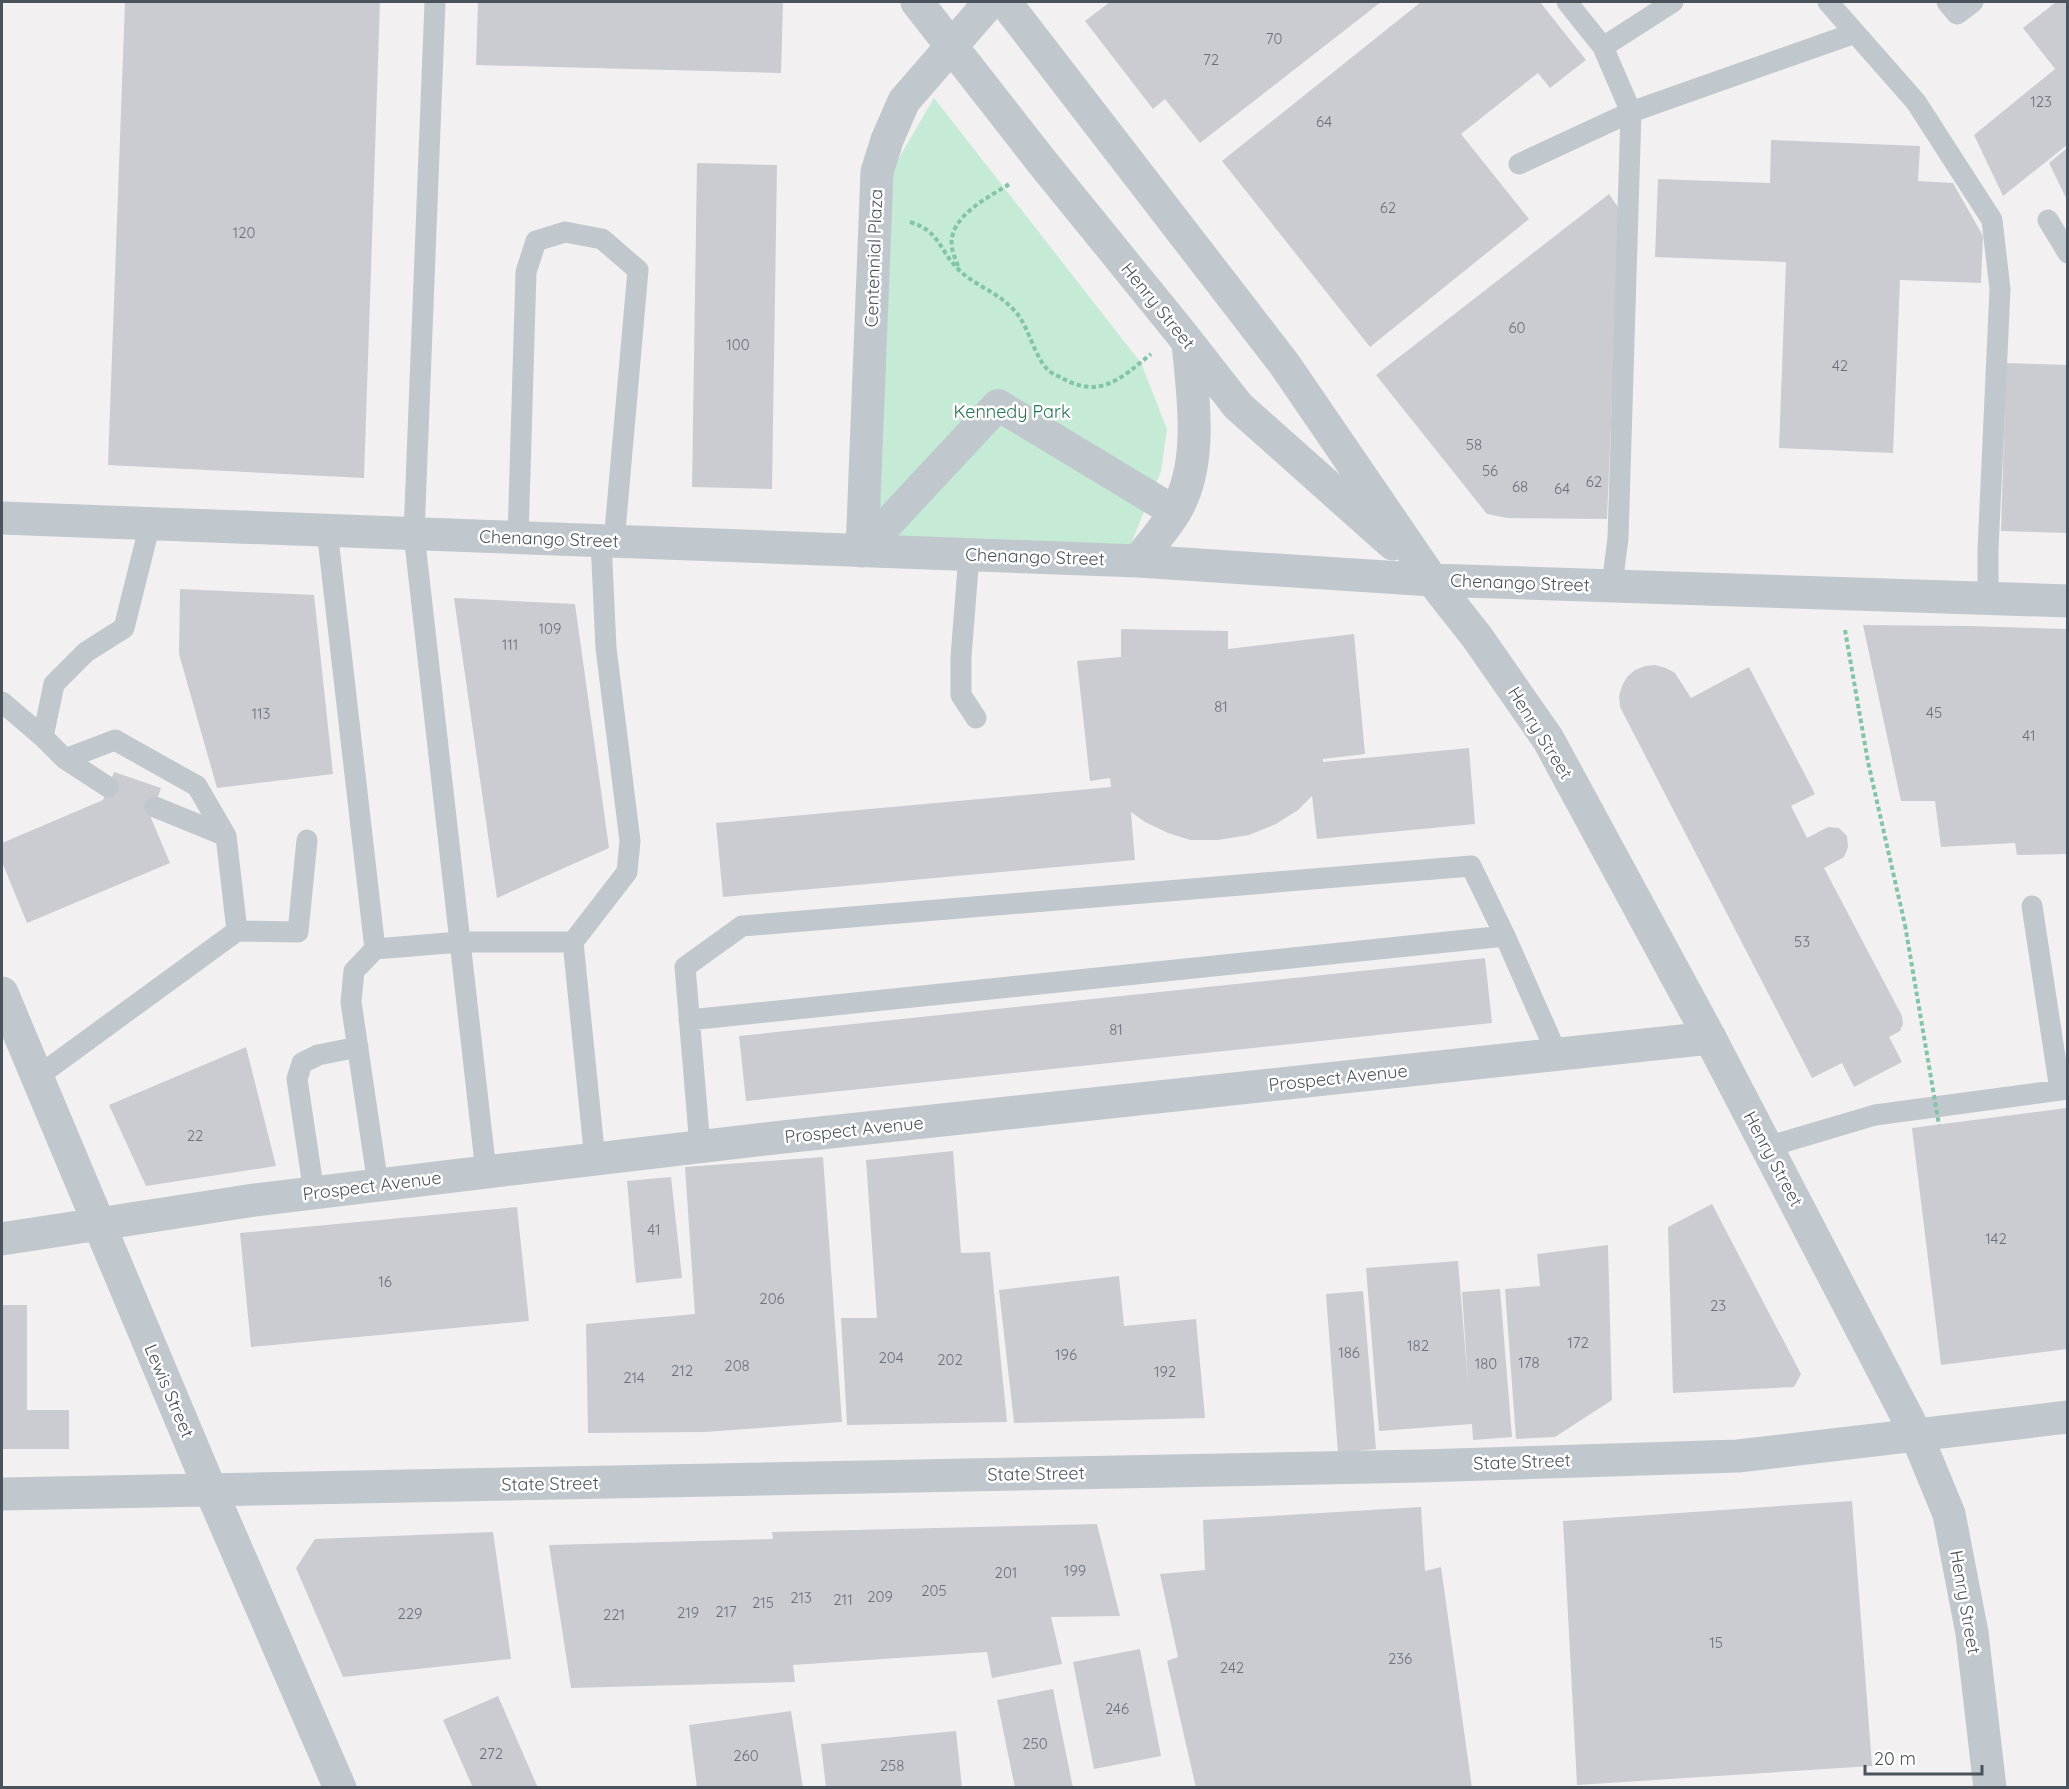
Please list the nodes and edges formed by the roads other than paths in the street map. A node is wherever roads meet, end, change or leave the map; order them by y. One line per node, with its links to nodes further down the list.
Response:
1 (435, 2): 22 (lane)
2 (917, 2): 11 (street, Henry Street)
3 (990, 2): 11 (street, Centennial Plaza)
4 (1005, 2): 28 (street, Henry Street)
5 (1567, 2): 12 (lane)
6 (1673, 2): 12 (lane)
7 (1828, 2): 10 (lane)
8 (1947, 2): 9 (lane)
9 (1973, 2)
10 (1855, 33): 13 (lane); 30 (lane)
11 (951, 45): 17 (street, Henry Street); 25 (street, Centennial Plaza)
12 (1603, 47): 13 (lane)
13 (1631, 112): 14 (lane); 29 (lane)
14 (1519, 164)
15 (2048, 220): 16 (lane)
16 (2067, 253)
17 (1184, 337): 18 (street); 28 (street, Henry Street)
18 (1175, 512): 25 (street); 27 (street)
19 (2, 518): 20 (street, Chenango Street)
20 (150, 524): 21 (street, Chenango Street); 34 (lane)
21 (327, 531): 22 (street, Chenango Street); 45 (lane)
22 (414, 534): 23 (street, Chenango Street); 43 (lane)
23 (518, 538): 24 (street, Chenango Street); 24 (lane)
24 (607, 541): 25 (street, Chenango Street); 44 (lane)
25 (862, 551): 26 (street, Chenango Street)
26 (969, 555): 27 (street, Chenango Street); 33 (lane)
27 (1138, 561): 28 (street, Chenango Street)
28 (1432, 580): 29 (street, Chenango Street); 48 (street, Henry Street)
29 (1612, 586): 30 (street, Chenango Street)
30 (1988, 598): 31 (street, Chenango Street)
31 (2067, 601)
32 (2, 702): 34 (lane)
33 (976, 718)
34 (43, 737): 35 (lane)
35 (66, 759): 36 (lane); 38 (lane)
36 (108, 787)
37 (154, 807): 38 (lane)
38 (226, 836): 41 (lane)
39 (307, 840): 41 (lane)
40 (2032, 906): 52 (lane)
41 (237, 931): 51 (lane)
42 (1505, 936): 47 (lane); 47 (lane); 50 (lane)
43 (460, 942): 44 (lane); 45 (lane); 56 (lane)
44 (573, 942): 55 (lane)
45 (375, 949): 49 (lane)
46 (2, 993): 51 (street, Lewis Street)
47 (689, 1020): 53 (lane)
48 (1710, 1038): 50 (street, Prospect Avenue); 54 (street, Henry Street)
49 (358, 1047): 57 (lane); 58 (lane)
50 (1557, 1054): 53 (street, Prospect Avenue)
51 (37, 1077): 59 (street, Lewis Street)
52 (2064, 1089): 54 (lane)
53 (700, 1147): 55 (street, Prospect Avenue)
54 (1767, 1147): 62 (street, Henry Street)
55 (595, 1160): 56 (street, Prospect Avenue)
56 (486, 1172): 57 (street, Prospect Avenue)
57 (378, 1185): 58 (street, Prospect Avenue)
58 (314, 1193): 59 (street, Prospect Avenue)
59 (99, 1224): 60 (street, Prospect Avenue); 63 (street, Lewis Street)
60 (2, 1239)
61 (2067, 1417): 62 (street, State Street)
62 (1916, 1434): 63 (street, State Street); 66 (street, Henry Street)
63 (211, 1491): 64 (street, State Street); 65 (street, Lewis Street)
64 (2, 1494)
65 (340, 1788)
66 (1990, 1788)

